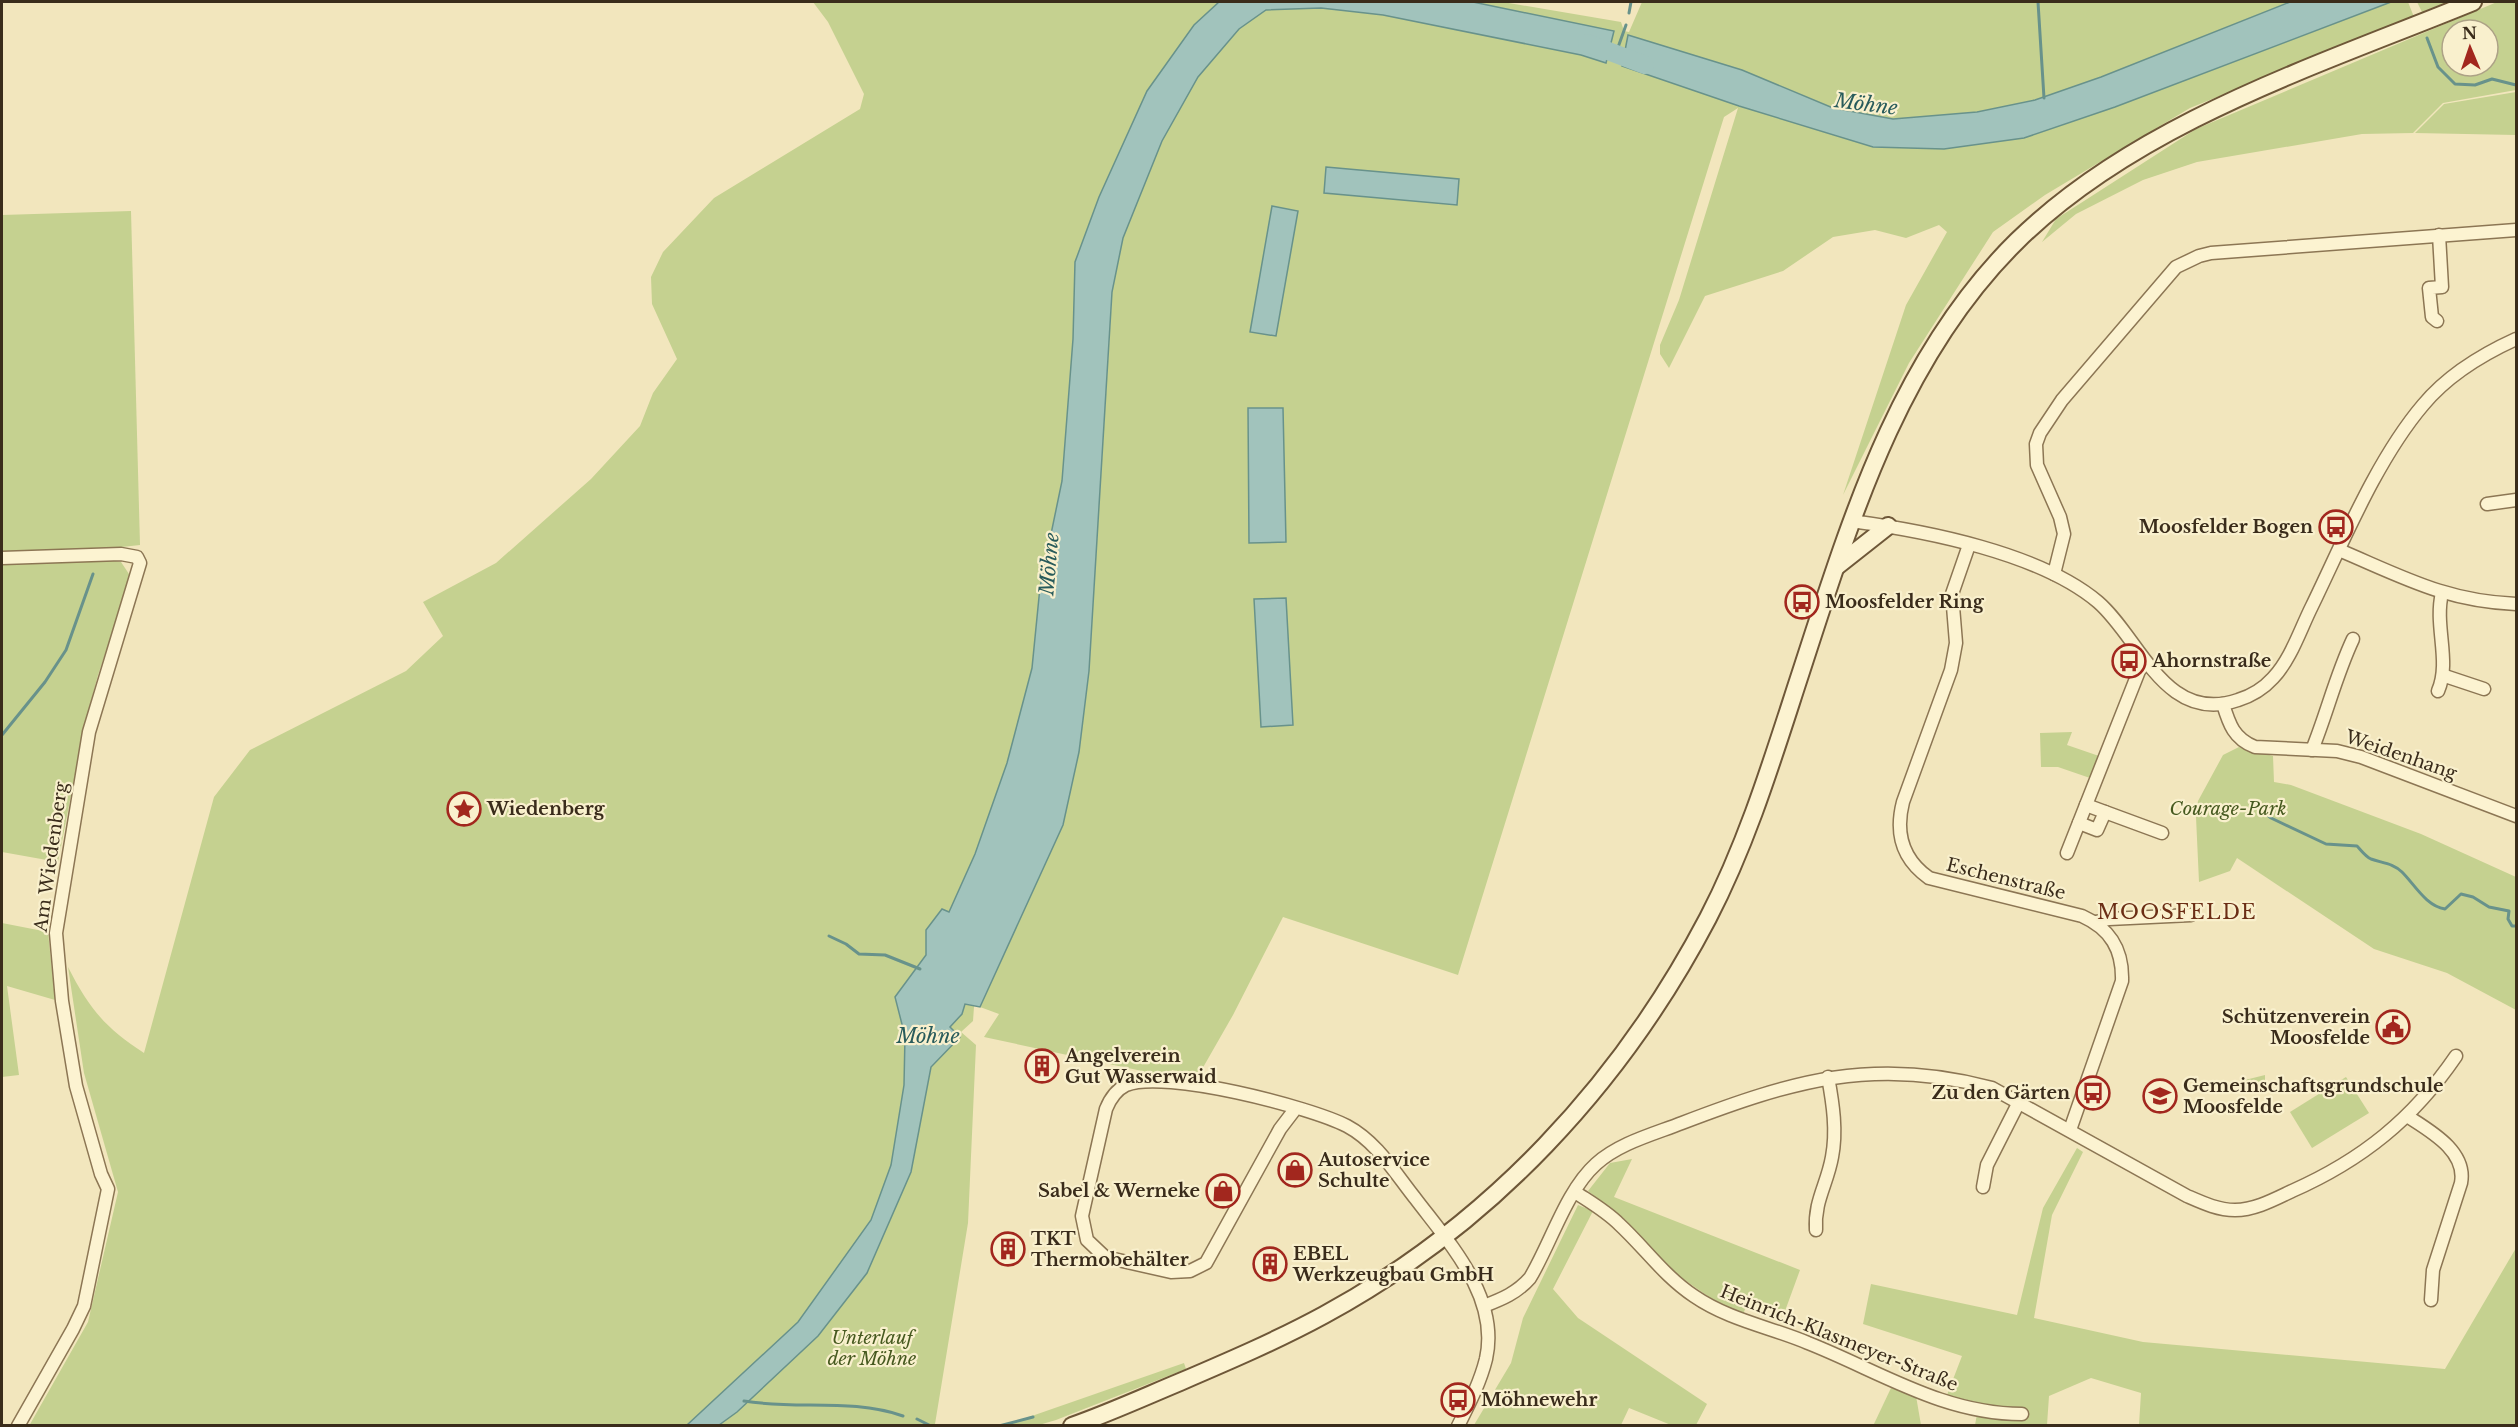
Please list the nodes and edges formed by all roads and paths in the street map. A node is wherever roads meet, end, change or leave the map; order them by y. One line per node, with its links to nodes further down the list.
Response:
1 (2473, 2): 8 (main road)
2 (2517, 230): 3 (street)
3 (2439, 236): 4 (street); 14 (street)
4 (2437, 321)
5 (2517, 339): 11 (street)
6 (2517, 500): 7 (street)
7 (2487, 504)
8 (1851, 521): 9 (street); 13 (main road)
9 (1888, 526): 10 (street); 13 (main road)
10 (1969, 544): 14 (street); 31 (street, Eschenstraße)
11 (2339, 550): 15 (street); 22 (street)
12 (2, 558): 45 (street, Am Wiedenberg)
13 (1836, 567): 41 (main road)
14 (2054, 574): 18 (street)
15 (2442, 593): 16 (street); 19 (street)
16 (2517, 604)
17 (2353, 639): 23 (street)
18 (2146, 662): 22 (street); 24 (street)
19 (2445, 676): 20 (street); 21 (street)
20 (2484, 689)
21 (2438, 691)
22 (2223, 704): 23 (street, Weidenhang)
23 (2312, 750): 26 (street, Weidenhang)
24 (2086, 805): 25 (street); 27 (street)
25 (2105, 812): 27 (street); 28 (street)
26 (2517, 816)
27 (2079, 823): 29 (street)
28 (2162, 833)
29 (2067, 853)
30 (2191, 915): 31 (street)
31 (2096, 922): 37 (street)
32 (2456, 1056): 36 (street)
33 (1828, 1077): 34 (street); 39 (street); 40 (street)
34 (2019, 1101): 37 (street); 38 (street)
35 (1296, 1108): 35 (street); 41 (street)
36 (2407, 1116): 37 (street); 42 (street)
37 (2070, 1130)
38 (1983, 1187)
39 (1575, 1192): 43 (street); 44 (street, Heinrich-Klasmeyer-Straße)
40 (1816, 1230)
41 (1444, 1236): 43 (street); 46 (main road)
42 (2431, 1300)
43 (1484, 1306): 47 (street)
44 (2022, 1414)
45 (18, 1425)
46 (1072, 1425)
47 (1458, 1425)

